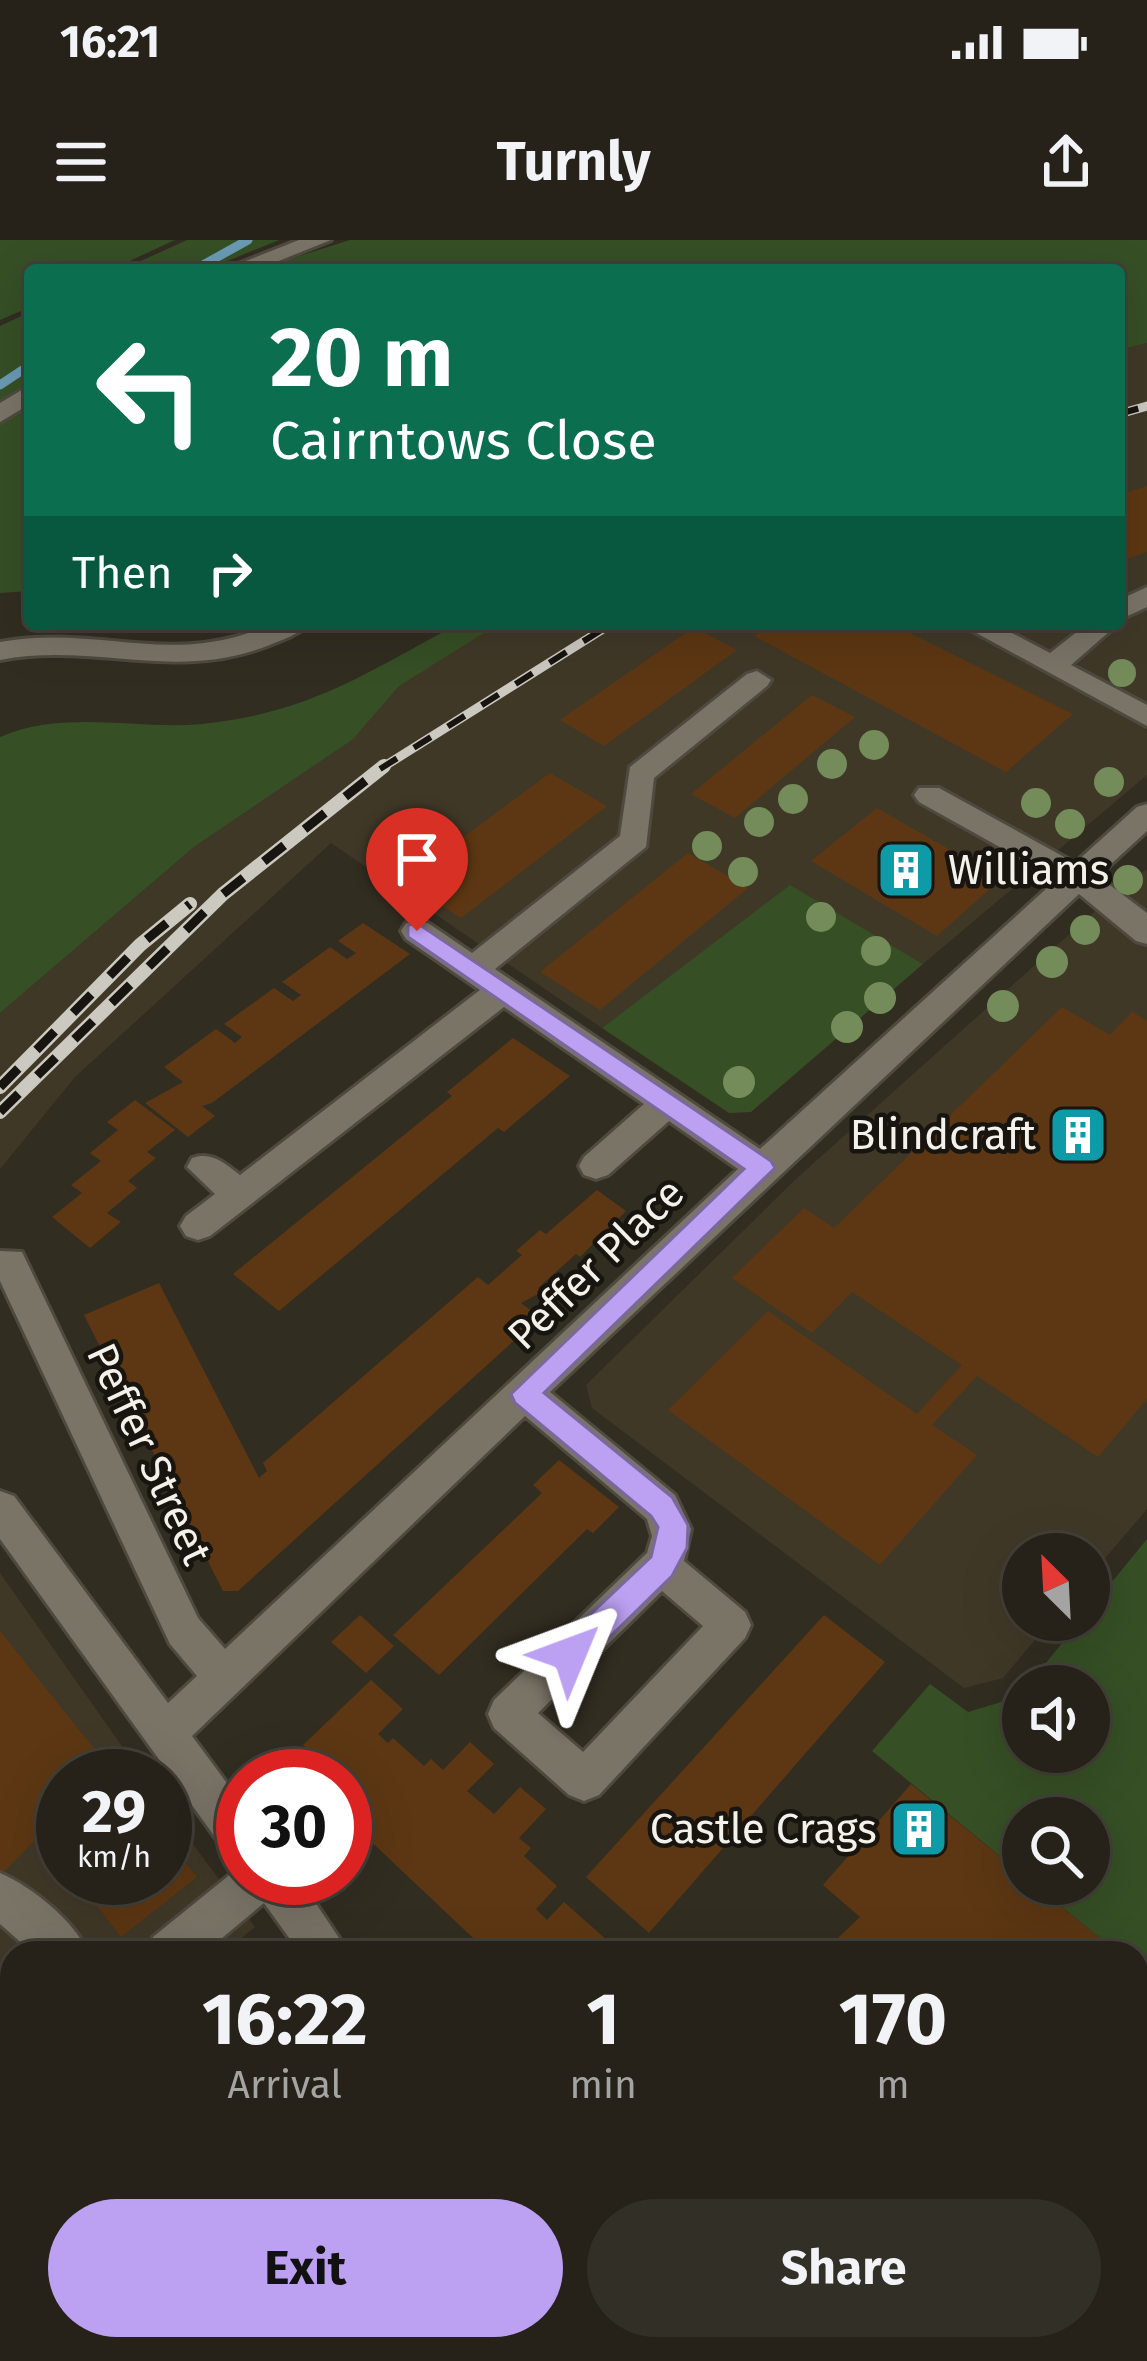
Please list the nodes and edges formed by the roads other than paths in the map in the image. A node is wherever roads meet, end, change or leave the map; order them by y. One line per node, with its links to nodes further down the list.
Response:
1 (320, 240): 2 (street)
2 (251, 264)
3 (24, 397): 4 (street)
4 (0, 415)
5 (281, 630): 8 (street)
6 (986, 630): 9 (street)
7 (1097, 630): 9 (street)
8 (0, 651)
9 (1053, 665): 11 (street)
10 (757, 680): 17 (street)
11 (1147, 717)
12 (929, 795): 14 (street)
13 (1147, 814): 14 (street, Peffer Place)
14 (1077, 879): 16 (street); 22 (street, Peffer Place)
15 (417, 931): 17 (street)
16 (1147, 933)
17 (473, 970): 18 (street)
18 (503, 990): 19 (street); 23 (street)
19 (668, 1102): 20 (street); 22 (street)
20 (596, 1166)
21 (204, 1167): 23 (street)
22 (762, 1168): 26 (street, Peffer Place)
23 (239, 1193): 24 (street)
24 (199, 1226)
25 (9, 1262): 29 (street, Peffer Street)
26 (525, 1394): 28 (street); 29 (street, Peffer Place)
27 (0, 1508): 30 (street)
28 (661, 1566): 28 (street)
29 (223, 1676): 30 (street, Peffer Place)
30 (163, 1735): 31 (street)
31 (216, 1805)
32 (227, 1905): 36 (street)
33 (292, 1905): 37 (street)
34 (6, 1914): 35 (street)
35 (48, 1941)
36 (184, 1941)
37 (318, 1941)

